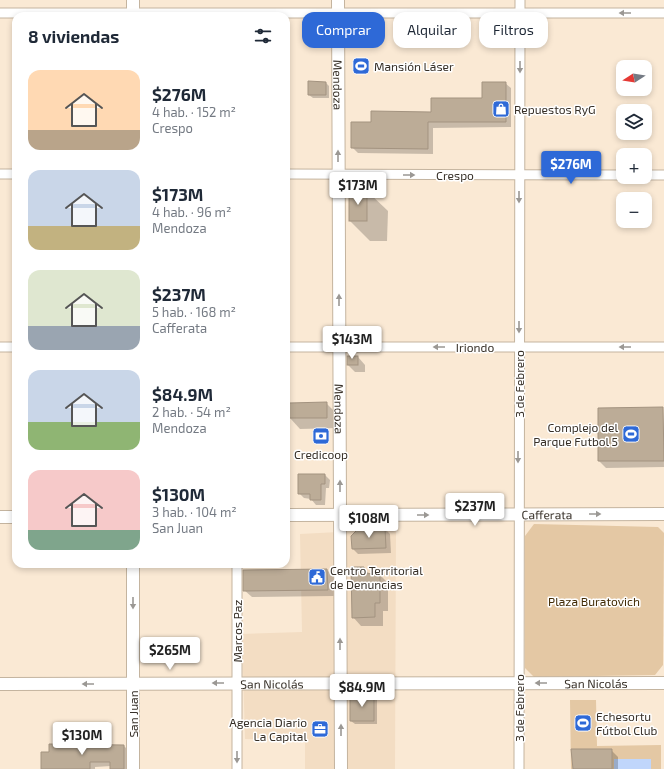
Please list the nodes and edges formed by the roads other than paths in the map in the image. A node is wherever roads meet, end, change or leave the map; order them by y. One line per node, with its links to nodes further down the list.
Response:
1 (133, 0): 4 (main road)
2 (338, 0): 5 (main road, Mendoza)
3 (520, 0): 6 (street, 3 de Febrero)
4 (133, 12)
5 (338, 12)
6 (520, 12)
7 (0, 13): 8 (street)
8 (12, 13)
9 (290, 13): 10 (street)
10 (302, 13)
11 (385, 13): 12 (street)
12 (479, 13)
13 (548, 13): 14 (street, one-way to 13)
14 (664, 13)
15 (338, 48): 20 (main road, Mendoza, one-way to 15)
16 (520, 48): 21 (street, 3 de Febrero, one-way to 21)
17 (0, 174): 18 (street)
18 (12, 174)
19 (290, 174): 20 (street, Crespo)
20 (338, 174): 21 (street, Crespo, one-way to 21); 28 (main road, Mendoza, one-way to 20)
21 (519, 175): 22 (street, Crespo); 29 (street, 3 de Febrero, one-way to 29)
22 (616, 175)
23 (652, 175): 24 (street)
24 (664, 175)
25 (0, 347): 26 (street)
26 (12, 347)
27 (290, 347): 28 (street, Iriondo)
28 (339, 347): 29 (street, Iriondo, one-way to 28); 32 (main road, Mendoza, one-way to 28)
29 (519, 347): 30 (street, Iriondo, one-way to 29); 33 (street, 3 de Febrero, one-way to 33)
30 (664, 347)
31 (664, 514): 33 (main road, Cafferata, one-way to 31)
32 (340, 515): 33 (main road, Cafferata, one-way to 33); 35 (main road, Cafferata); 40 (main road, Mendoza, one-way to 32)
33 (518, 515): 41 (street, 3 de Febrero)
34 (12, 516): 36 (main road)
35 (290, 516)
36 (0, 517)
37 (133, 568): 44 (main road, San Juan, one-way to 44)
38 (237, 568): 39 (street, Marcos Paz)
39 (237, 683): 40 (main road, San Nicolás); 44 (main road, San Nicolás, one-way to 44); 46 (street, Marcos Paz, one-way to 46)
40 (341, 683): 41 (main road, San Nicolás); 47 (main road, Mendoza, one-way to 40)
41 (519, 683): 42 (main road, San Nicolás, one-way to 41); 48 (street, 3 de Febrero)
42 (664, 683)
43 (0, 684): 44 (main road, San Nicolás, one-way to 43)
44 (134, 684): 45 (main road, San Juan)
45 (133, 769)
46 (237, 769)
47 (341, 769)
48 (519, 769)

